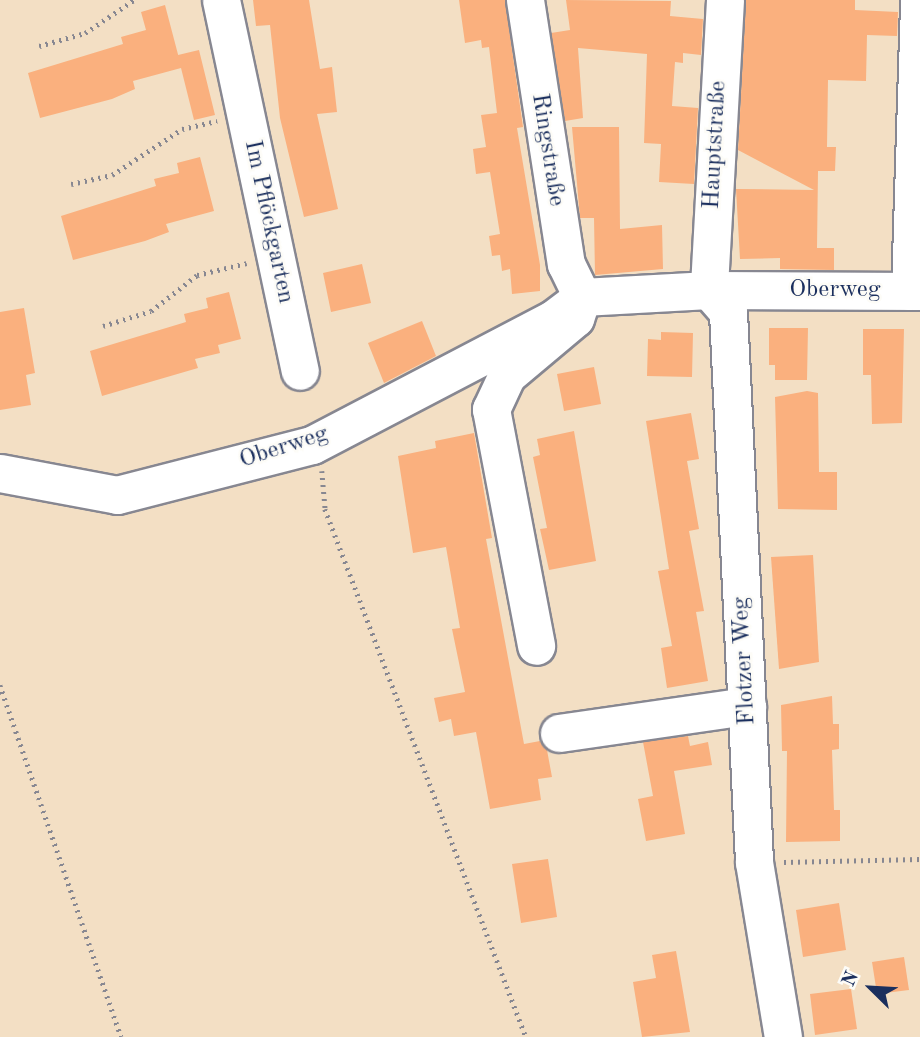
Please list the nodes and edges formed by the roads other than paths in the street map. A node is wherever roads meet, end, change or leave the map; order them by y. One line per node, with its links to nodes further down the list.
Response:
1 (221, 0): 8 (street, Im Pflöckgarten)
2 (525, 0): 7 (street, Ringstraße)
3 (725, 0): 5 (street, Hauptstraße)
4 (919, 0): 6 (street)
5 (709, 290): 6 (street, Oberweg); 7 (street, Oberweg); 11 (street, Flotzer Weg)
6 (915, 291)
7 (582, 298): 9 (street, Oberweg); 10 (street)
8 (300, 371)
9 (0, 474)
10 (536, 646)
11 (747, 706): 12 (street); 13 (street, Flotzer Weg)
12 (559, 733)
13 (783, 1037)

